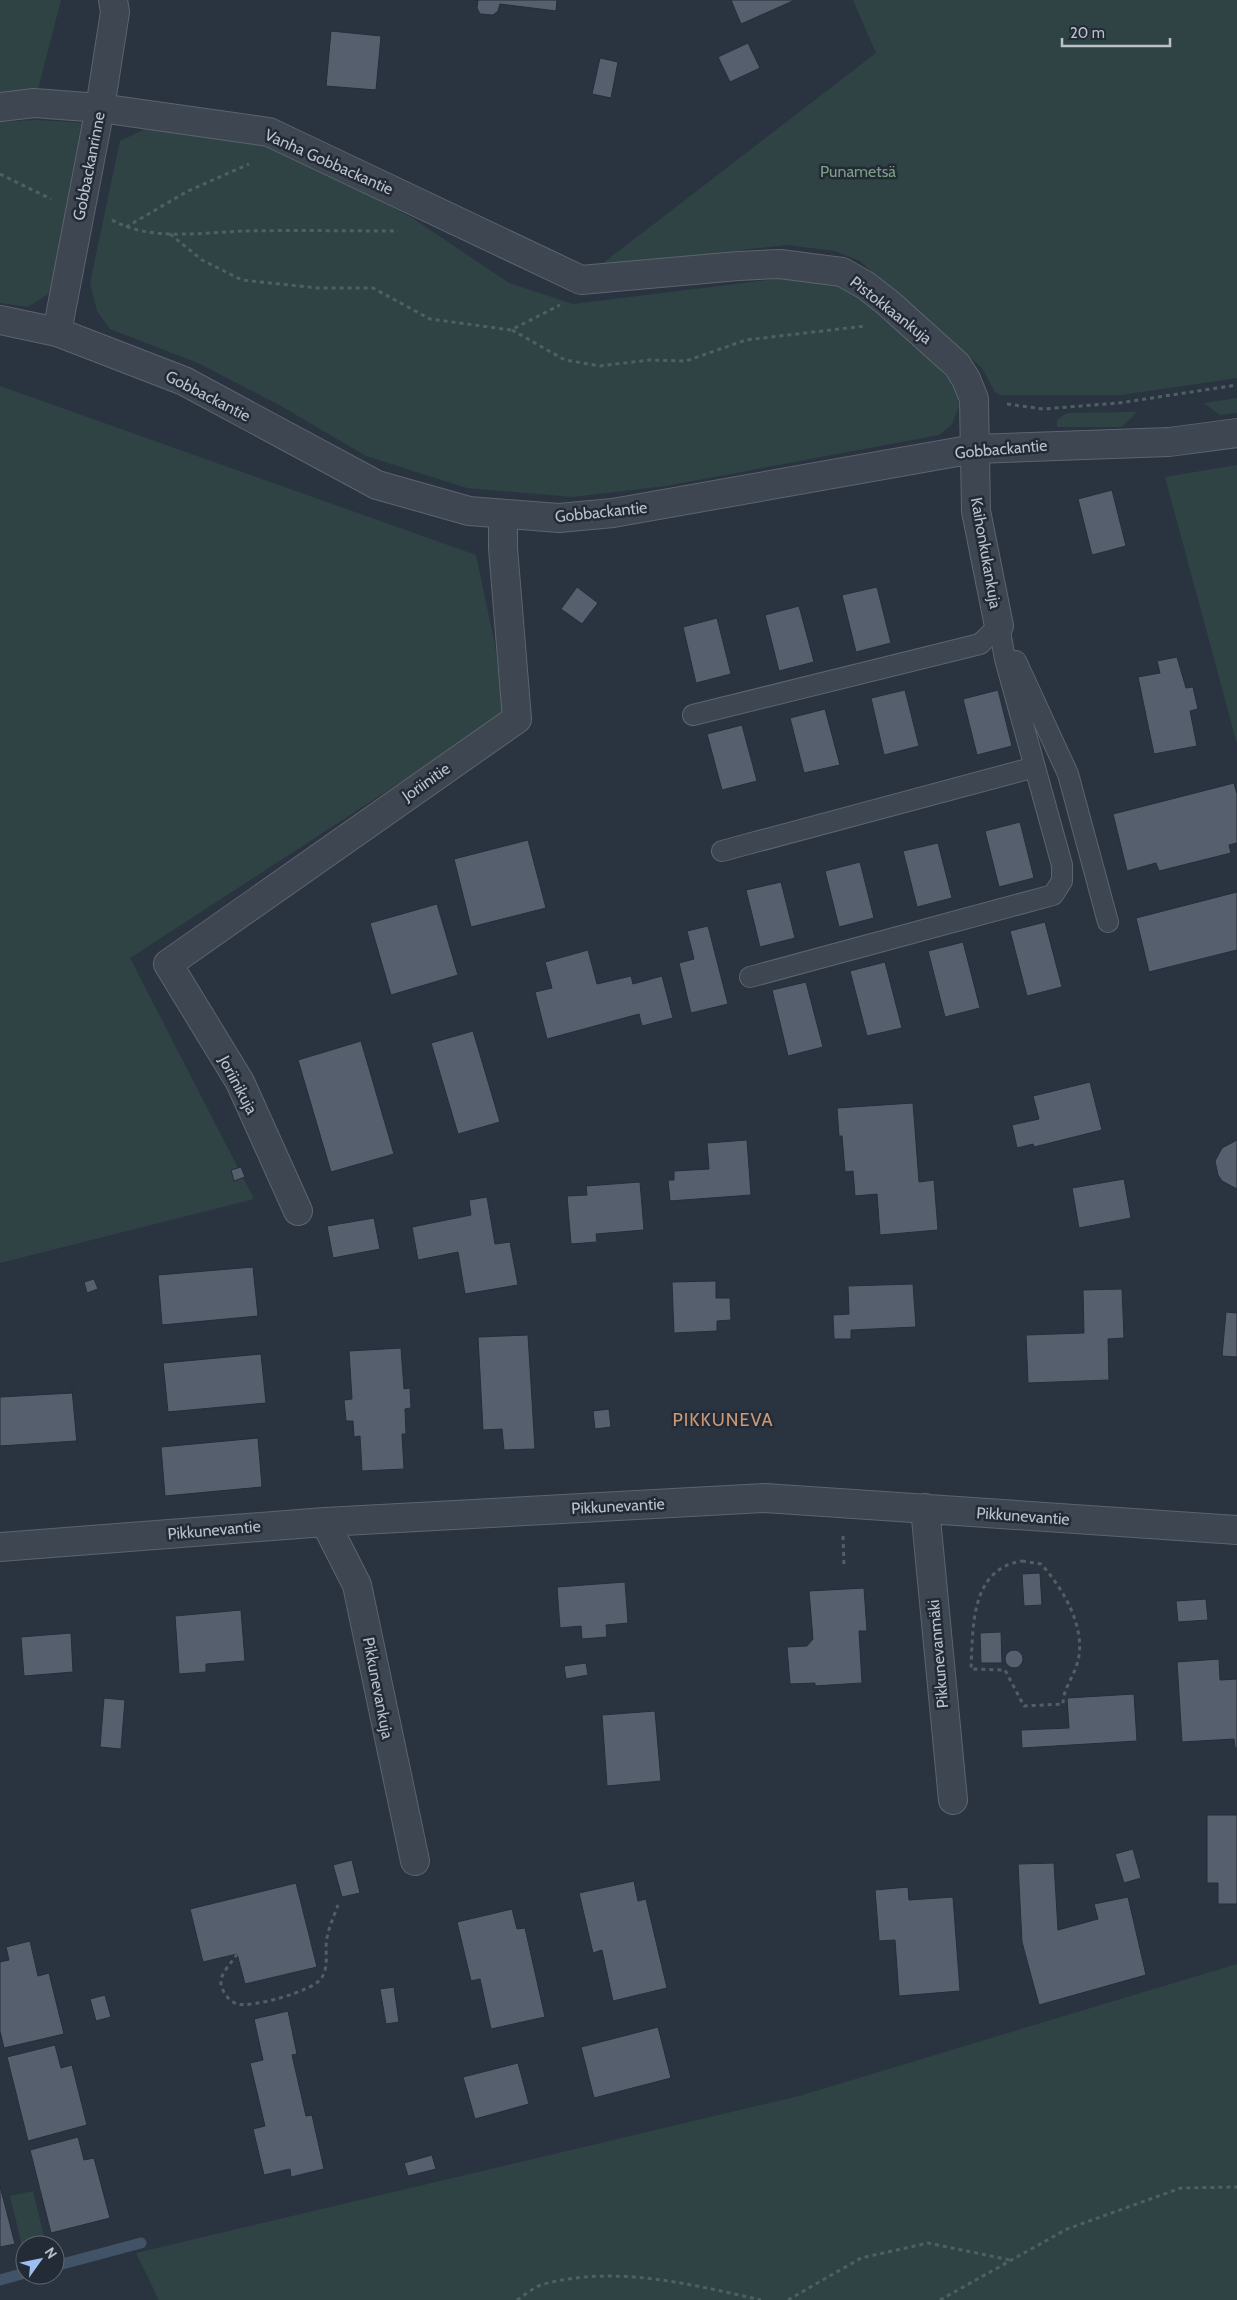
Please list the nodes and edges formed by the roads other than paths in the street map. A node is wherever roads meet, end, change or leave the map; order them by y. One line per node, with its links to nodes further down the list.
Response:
1 (113, 0): 3 (street, Gobbackanrinne)
2 (0, 107): 3 (street, Vanha Gobbackantie)
3 (100, 108): 4 (street, Vanha Gobbackantie); 6 (street, Gobbackanrinne)
4 (581, 280): 8 (street, Pistokkaankuja)
5 (0, 320): 6 (street, Gobbackantie)
6 (57, 332): 9 (street, Gobbackantie)
7 (1237, 433): 8 (street, Gobbackantie)
8 (974, 450): 9 (street, Gobbackantie); 10 (street, Kaihonkukankuja)
9 (503, 514): 15 (street, Joriinitie)
10 (999, 626): 11 (lane); 12 (lane); 14 (lane)
11 (693, 715)
12 (1036, 767): 13 (lane); 16 (lane)
13 (722, 851)
14 (1108, 922)
15 (168, 964): 17 (street, Joriinikuja)
16 (750, 977)
17 (298, 1211)
18 (926, 1508): 19 (street, Pikkunevantie); 20 (street, Pikkunevantie); 22 (street, Pikkunevanmäki)
19 (325, 1522): 21 (street, Pikkunevantie); 23 (street, Pikkunevankuja)
20 (1237, 1530)
21 (0, 1547)
22 (953, 1800)
23 (415, 1861)

